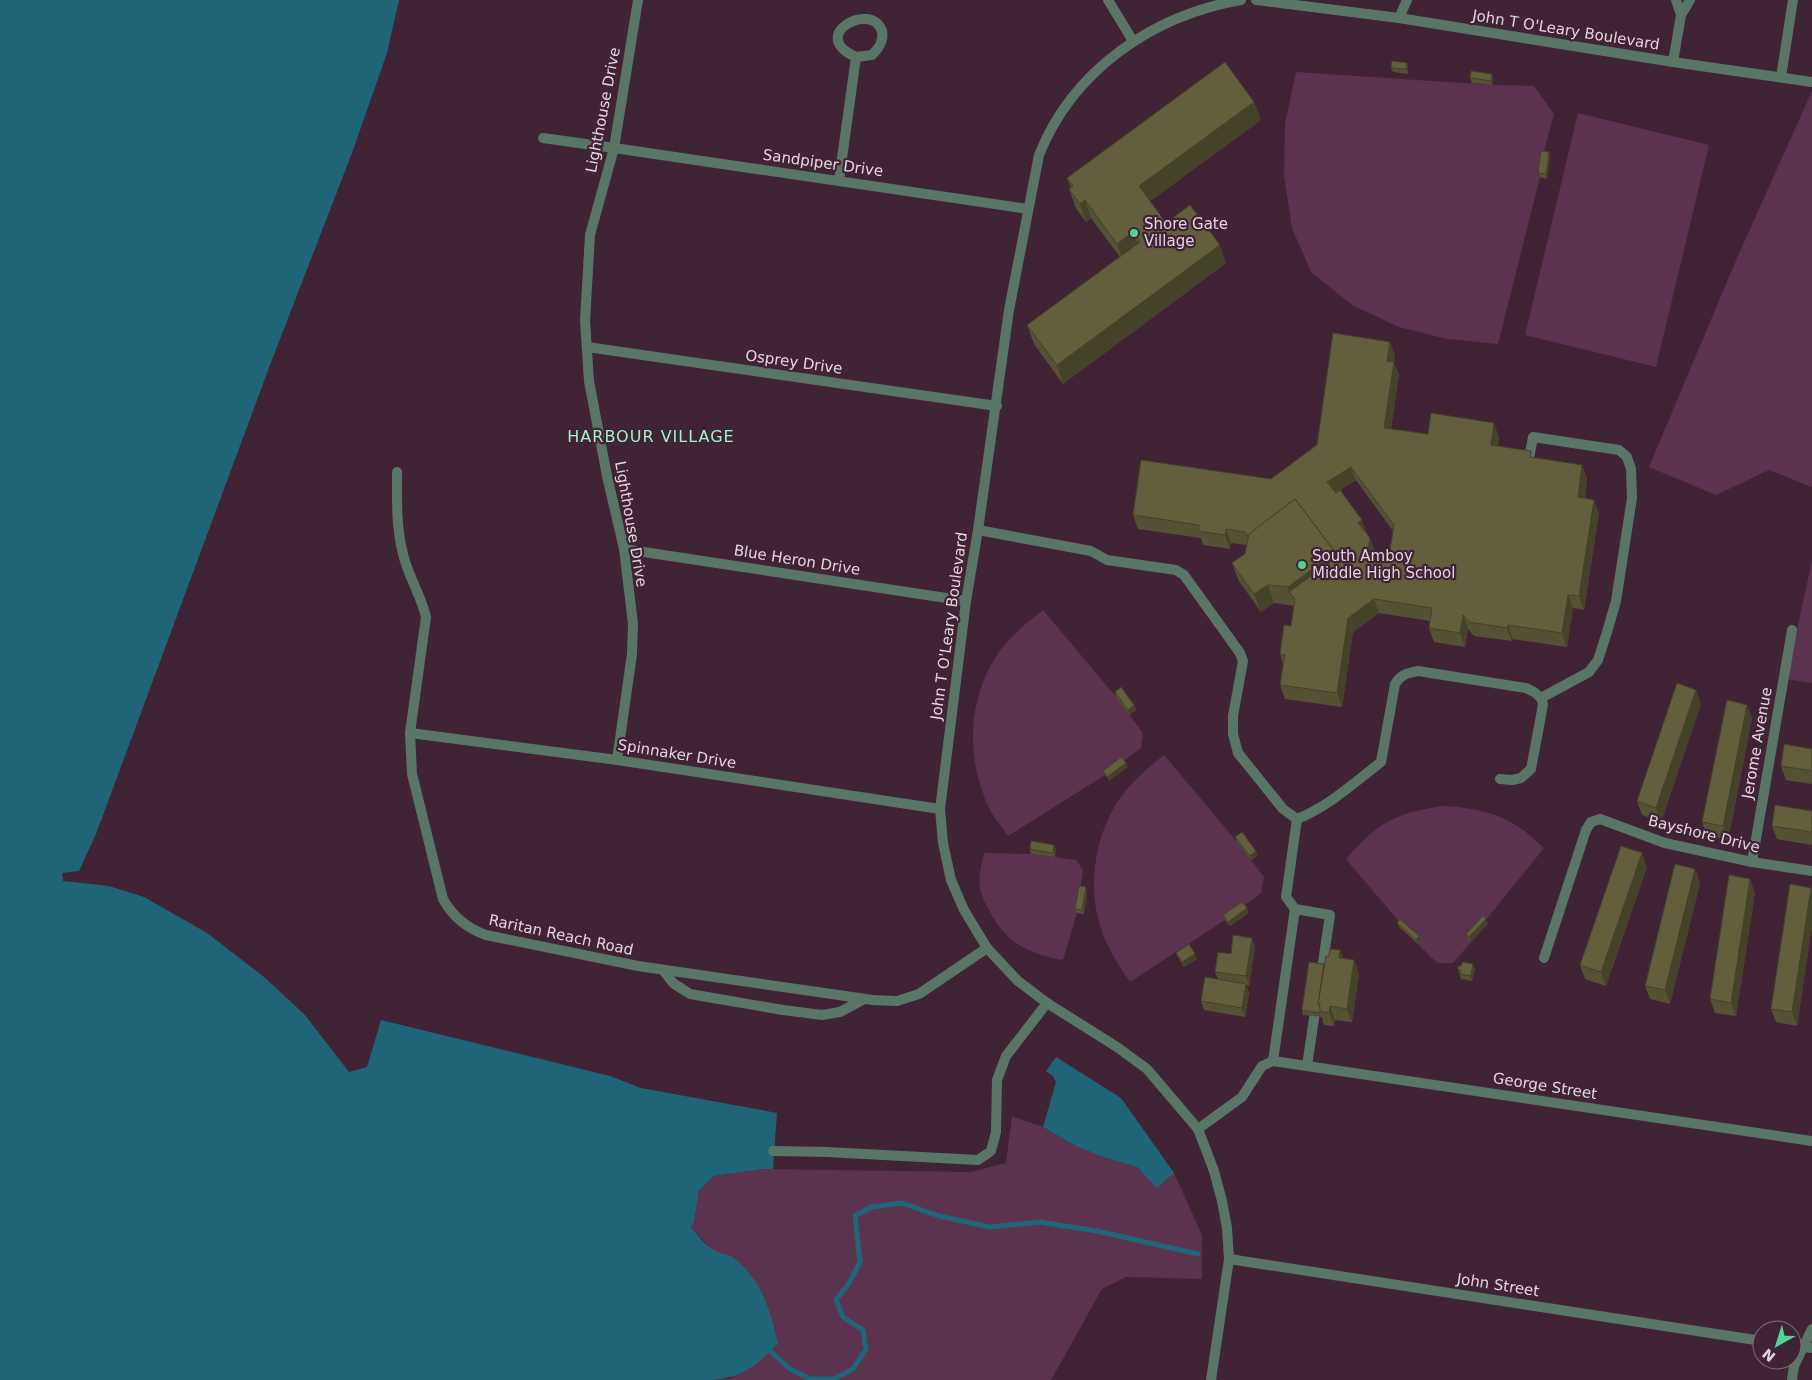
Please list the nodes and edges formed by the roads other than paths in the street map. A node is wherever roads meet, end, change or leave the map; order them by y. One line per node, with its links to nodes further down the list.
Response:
1 (638, 0): 17 (street, Lighthouse Drive)
2 (1108, 0): 11 (street)
3 (1241, 0): 11 (street, John T O'Leary Boulevard)
4 (1256, 0): 10 (street, John T O'Leary Boulevard)
5 (1407, 0): 10 (street)
6 (1676, 0): 9 (street)
7 (1690, 0): 9 (street)
8 (1793, 0): 14 (street)
9 (1681, 15): 13 (street)
10 (1400, 18): 13 (street, John T O'Leary Boulevard)
11 (1133, 41): 19 (street, John T O'Leary Boulevard)
12 (856, 57): 12 (street); 18 (street)
13 (1673, 62): 14 (street, John T O'Leary Boulevard)
14 (1781, 77): 15 (street, John T O'Leary Boulevard)
15 (1812, 82)
16 (543, 138): 17 (street, Sandpiper Drive)
17 (614, 148): 18 (street, Sandpiper Drive); 20 (street, Lighthouse Drive)
18 (838, 180): 19 (street, Sandpiper Drive)
19 (1028, 209): 21 (street, John T O'Leary Boulevard)
20 (587, 347): 21 (street, Osprey Drive); 25 (street, Lighthouse Drive)
21 (997, 406): 24 (street, John T O'Leary Boulevard)
22 (1529, 458): 28 (street)
23 (397, 472): 29 (street, Raritan Reach Road)
24 (978, 530): 26 (street, John T O'Leary Boulevard); 33 (street)
25 (624, 549): 26 (street, Blue Heron Drive); 30 (street, Lighthouse Drive)
26 (966, 601): 32 (street, John T O'Leary Boulevard)
27 (1792, 630): 34 (street, Jerome Avenue)
28 (1541, 698): 31 (street); 33 (street)
29 (410, 733): 30 (street, Spinnaker Drive); 39 (street, Raritan Reach Road)
30 (617, 760): 32 (street, Spinnaker Drive)
31 (1500, 779)
32 (940, 809): 37 (street, John T O'Leary Boulevard)
33 (1297, 819): 36 (street)
34 (1752, 862): 35 (street, Bayshore Drive); 38 (street, Bayshore Drive)
35 (1812, 870)
36 (1295, 909): 42 (street); 43 (street)
37 (987, 948): 40 (street, Raritan Reach Road); 41 (street, John T O'Leary Boulevard)
38 (1544, 958)
39 (663, 970): 40 (street, Raritan Reach Road); 40 (street)
40 (864, 999)
41 (1047, 1003): 44 (street, John T O'Leary Boulevard); 46 (street)
42 (1273, 1061): 43 (street, George Street); 44 (street)
43 (1307, 1066): 45 (street, George Street)
44 (1198, 1129): 47 (street, John T O'Leary Boulevard)
45 (1812, 1141)
46 (773, 1152)
47 (1229, 1258): 49 (street, John Street); 51 (street, John T O'Leary Boulevard)
48 (1812, 1329): 50 (street)
49 (1752, 1339)
50 (1802, 1347)
51 (1211, 1380)

